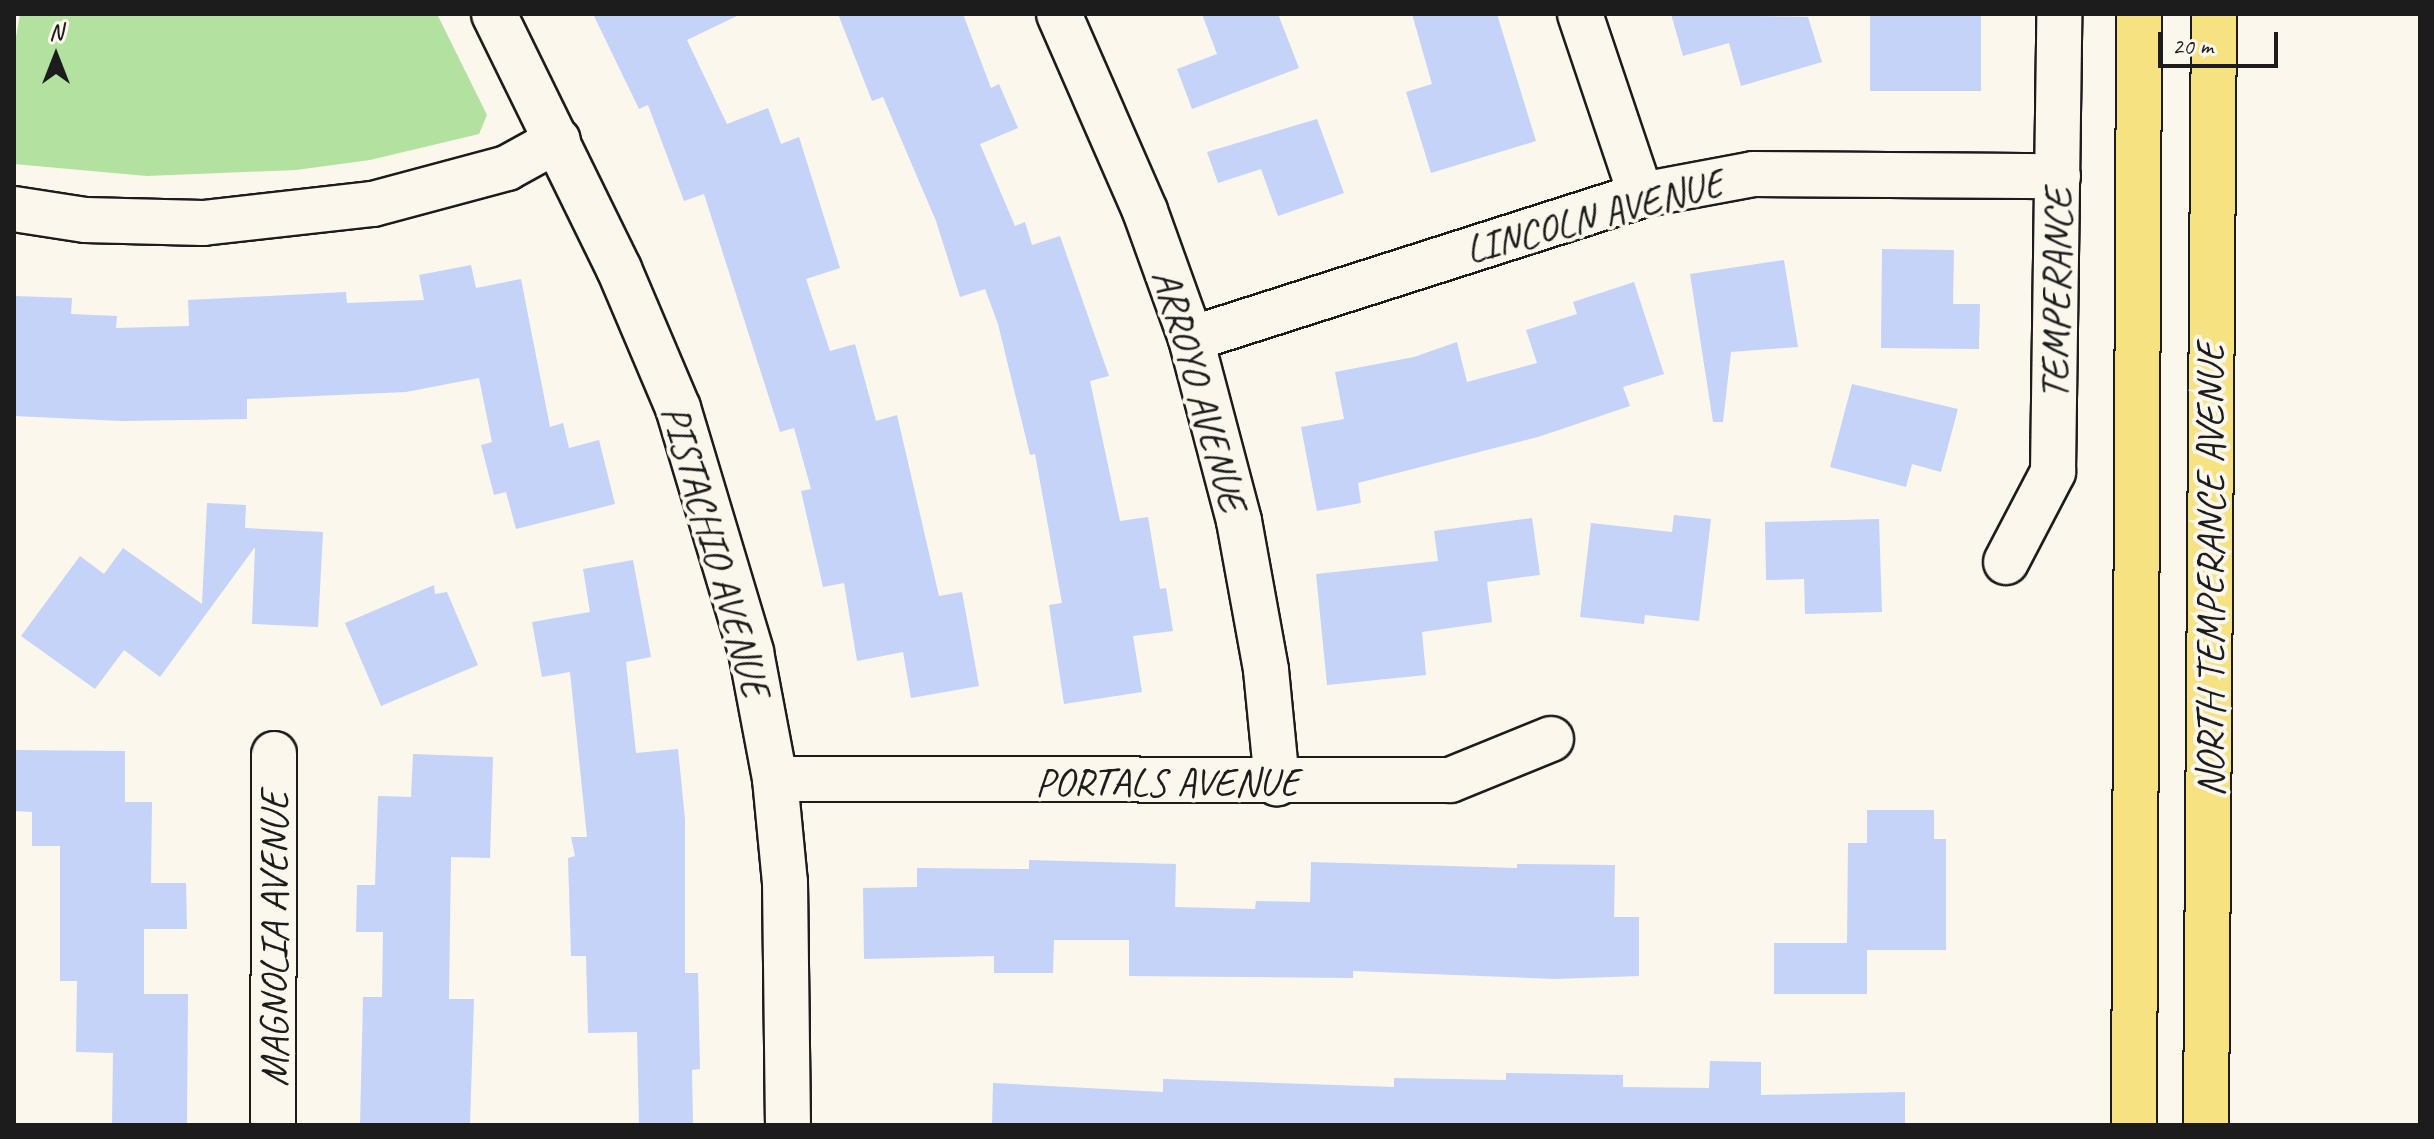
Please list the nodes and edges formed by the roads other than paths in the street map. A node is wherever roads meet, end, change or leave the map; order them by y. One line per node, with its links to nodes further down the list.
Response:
1 (494, 14): 7 (street, PISTACHIO AVENUE)
2 (1059, 14): 11 (street, ARROYO AVENUE)
3 (1580, 14): 9 (street)
4 (2059, 14): 8 (street, TEMPERANCE)
5 (2139, 14): 19 (main road, NORTH TEMPERANCE AVENUE)
6 (2214, 14): 20 (main road, NORTH TEMPERANCE AVENUE)
7 (558, 140): 10 (street); 15 (street, PISTACHIO AVENUE)
8 (2058, 176): 9 (street, LINCOLN AVENUE); 12 (street, TEMPERANCE)
9 (1641, 195): 11 (street, LINCOLN AVENUE)
10 (14, 209)
11 (1191, 339): 16 (street, ARROYO AVENUE)
12 (2006, 562)
13 (1551, 739): 16 (street, PORTALS AVENUE)
14 (274, 754): 17 (street, MAGNOLIA AVENUE)
15 (775, 779): 16 (street, PORTALS AVENUE); 18 (street, PISTACHIO AVENUE)
16 (1277, 783)
17 (273, 1125)
18 (788, 1125)
19 (2134, 1125)
20 (2206, 1125)

